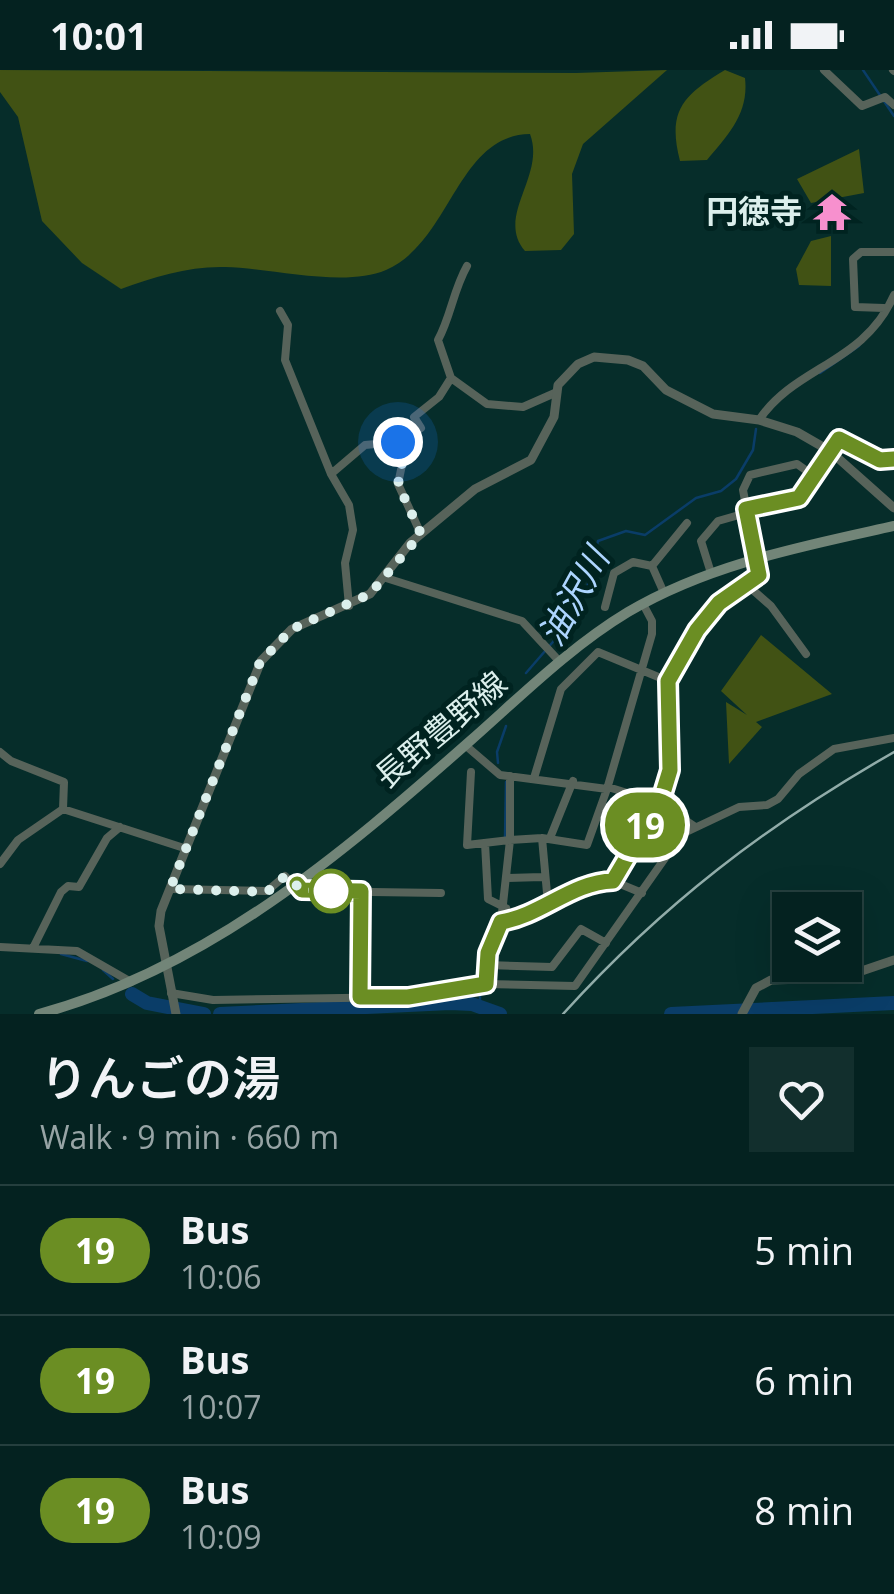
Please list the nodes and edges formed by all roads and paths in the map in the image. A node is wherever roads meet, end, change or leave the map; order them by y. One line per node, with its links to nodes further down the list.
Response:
1 (824, 70): 2 (street)
2 (894, 105)
3 (894, 251): 6 (street)
4 (467, 266): 8 (street)
5 (894, 294): 6 (street)
6 (890, 307): 10 (street)
7 (280, 311): 14 (street)
8 (451, 378): 9 (street); 11 (street)
9 (556, 392): 10 (street); 20 (street)
10 (758, 420): 12 (street)
11 (398, 442): 14 (street); 20 (street)
12 (830, 450): 13 (street); 15 (street); 16 (street)
13 (894, 459)
14 (331, 474): 28 (street)
15 (814, 476): 17 (street); 17 (street)
16 (894, 508)
17 (746, 509): 21 (street); 23 (street)
18 (687, 524): 22 (street)
19 (894, 526): 21 (main road, 長野豊野線)
20 (421, 534): 24 (street)
21 (754, 560): 23 (main road, 長野豊野線); 25 (street)
22 (652, 566): 26 (street); 29 (street)
23 (711, 573): 26 (main road, 長野豊野線)
24 (386, 578): 28 (street); 31 (street)
25 (746, 584): 30 (street); 33 (street)
26 (664, 593): 27 (main road, 長野豊野線)
27 (642, 604): 31 (main road, 長野豊野線); 32 (street)
28 (348, 606): 49 (street)
29 (605, 607)
30 (806, 654)
31 (556, 658): 35 (main road, 長野豊野線)
32 (643, 668): 33 (street); 39 (street); 41 (street)
33 (668, 681): 42 (street)
34 (894, 738): 44 (street)
35 (465, 745): 38 (street); 54 (main road, 長野豊野線)
36 (0, 752): 43 (street)
37 (472, 772): 48 (street)
38 (510, 776): 39 (street); 47 (street)
39 (534, 778): 40 (street)
40 (572, 781): 41 (street); 46 (street)
41 (607, 788): 42 (street); 46 (street)
42 (657, 802): 44 (street); 53 (street)
43 (63, 810): 45 (street); 50 (street)
44 (694, 826): 57 (street)
45 (120, 827): 49 (street); 64 (street)
46 (546, 838): 47 (street); 51 (street)
47 (510, 840): 48 (street); 52 (street)
48 (485, 843): 60 (street)
49 (184, 848): 55 (street)
50 (0, 864)
51 (542, 877): 52 (street); 59 (street)
52 (508, 878): 60 (street)
53 (613, 881): 57 (street); 59 (street)
54 (296, 885): 55 (street); 56 (street); 67 (main road, 長野豊野線)
55 (170, 889): 67 (street)
56 (361, 891): 58 (street); 73 (street)
57 (642, 893): 62 (street)
58 (441, 894)
59 (548, 904): 61 (street)
60 (503, 907): 61 (street)
61 (501, 922): 66 (street)
62 (606, 943): 68 (street); 71 (street)
63 (0, 946): 64 (street)
64 (34, 946): 69 (street)
65 (894, 960): 77 (street)
66 (487, 965): 68 (street); 70 (street)
67 (166, 966): 69 (main road, 長野豊野線); 72 (street)
68 (552, 967): 71 (street)
69 (132, 982): 74 (main road, 長野豊野線)
70 (486, 984): 71 (street); 73 (street)
71 (544, 986)
72 (172, 996): 73 (street); 75 (street)
73 (360, 997)
74 (70, 1010): 76 (main road, 長野豊野線)
75 (176, 1013)
76 (39, 1014)
77 (742, 1014)

